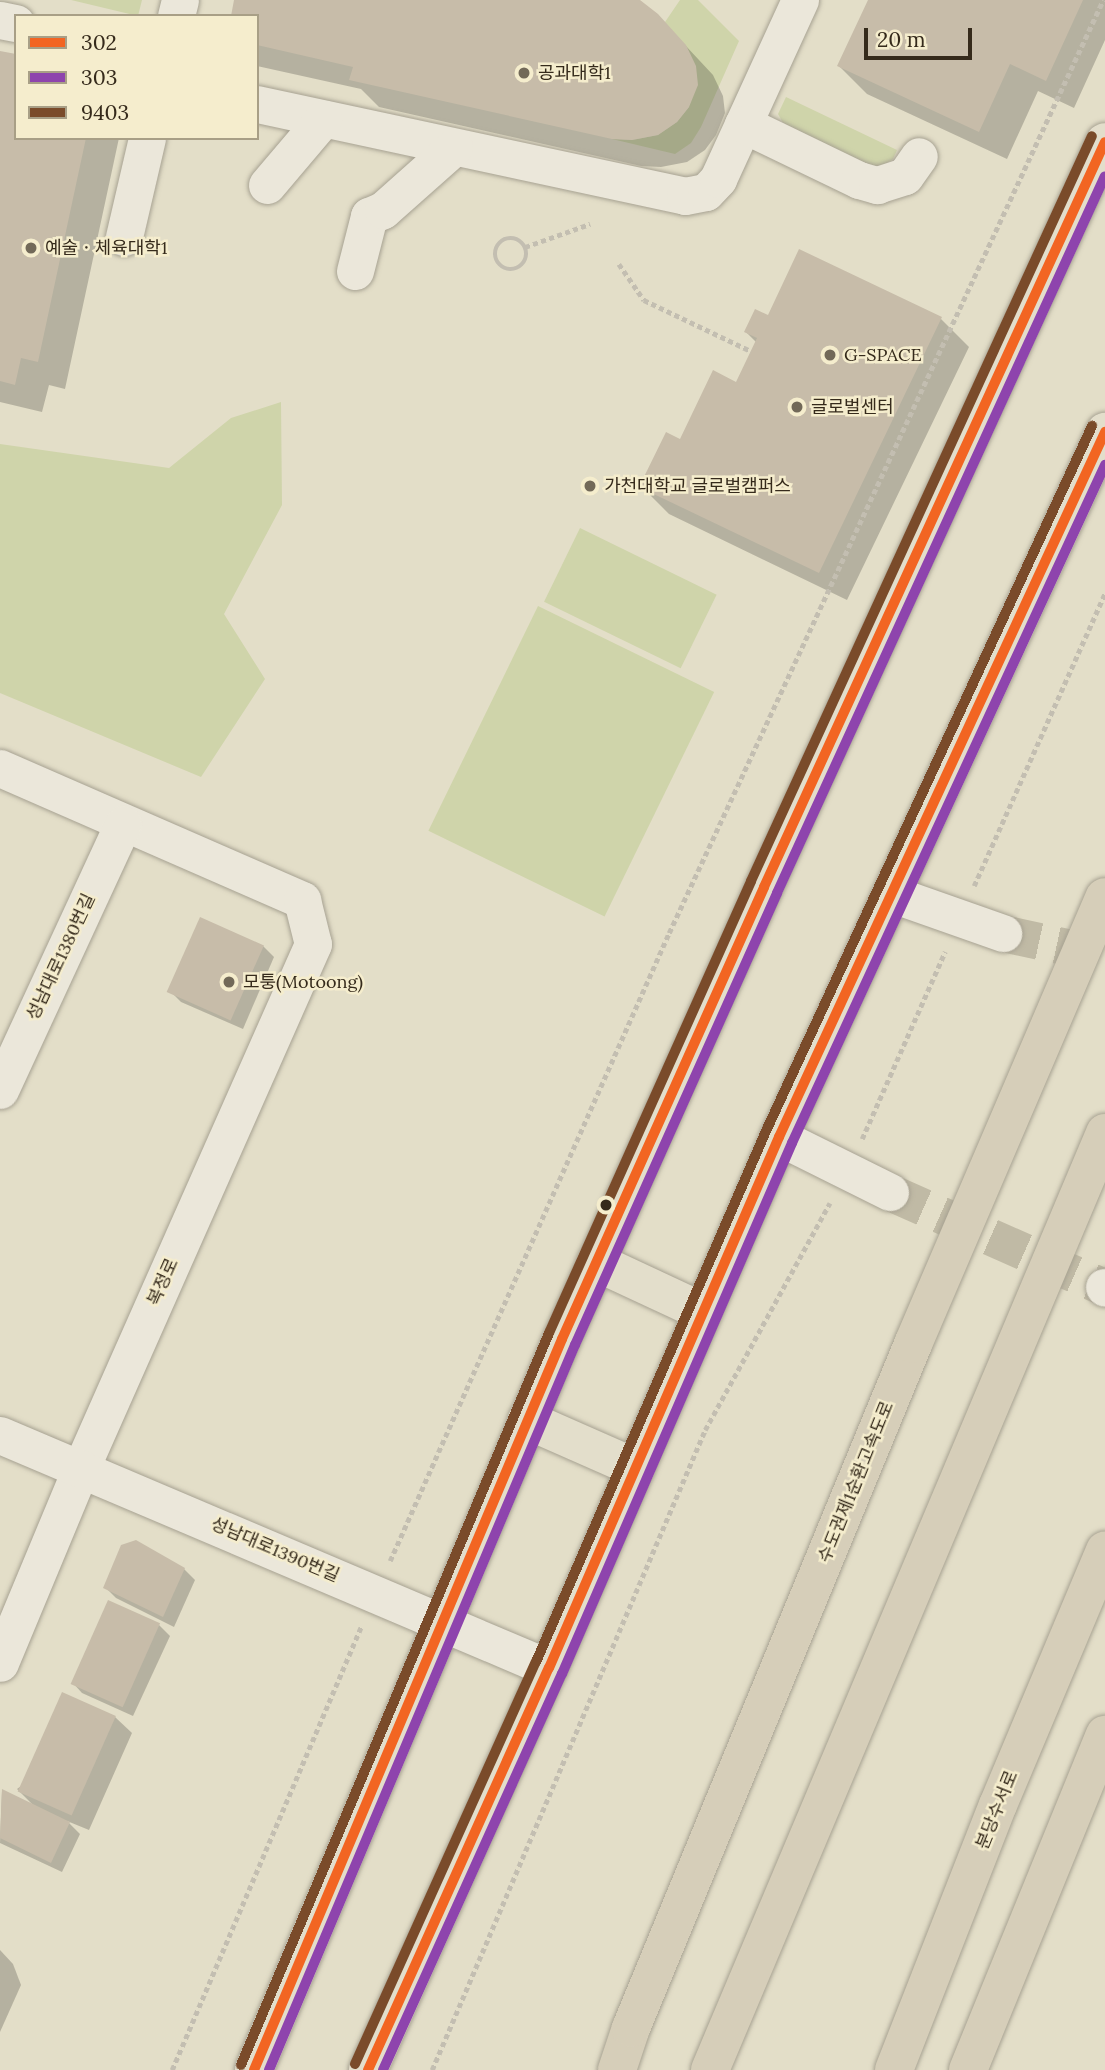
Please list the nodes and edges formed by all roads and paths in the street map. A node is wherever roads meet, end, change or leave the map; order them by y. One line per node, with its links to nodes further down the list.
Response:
1 (800, 0): 5 (street)
2 (1103, 0): 37 (path)
3 (259, 104): 4 (street)
4 (323, 119): 8 (street); 10 (street)
5 (743, 124): 8 (street); 9 (street)
6 (147, 140): 12 (street)
7 (1105, 142): 30 (main road)
8 (454, 147): 15 (street)
9 (919, 156)
10 (267, 185)
11 (590, 223): 13 (path)
12 (124, 237)
13 (525, 247): 13 (path)
14 (619, 264): 16 (path)
15 (355, 271)
16 (751, 351)
17 (1105, 432): 21 (main road)
18 (1105, 593): 23 (path)
19 (0, 768): 20 (street)
20 (122, 824): 25 (street, 성남대로1380번길); 34 (street, 복정로)
21 (892, 894): 23 (street); 27 (main road)
22 (1105, 897): 46 (highway, 수도권제1순환고속도로)
23 (961, 918): 24 (street); 28 (path)
24 (1003, 933)
25 (0, 1090)
26 (1105, 1133): 47 (highway)
27 (779, 1137): 28 (street); 31 (main road)
28 (848, 1171): 29 (street); 45 (path)
29 (890, 1192)
30 (596, 1262): 31 (main road); 32 (main road)
31 (703, 1312): 35 (main road)
32 (527, 1420): 35 (main road); 38 (main road)
33 (0, 1435): 34 (street, 성남대로1390번길)
34 (80, 1468): 37 (street, 성남대로1390번길); 39 (street, 복정로)
35 (636, 1468): 40 (main road)
36 (1105, 1551): 48 (highway, 분당수서로)
37 (376, 1593): 38 (street, 성남대로1390번길); 42 (path)
38 (443, 1621): 40 (street, 성남대로1390번길); 43 (main road)
39 (0, 1663)
40 (548, 1668): 44 (main road)
41 (1105, 1735): 49 (highway)
42 (172, 2070)
43 (254, 2070)
44 (368, 2070)
45 (432, 2070)
46 (617, 2070)
47 (710, 2070)
48 (894, 2070)
49 (968, 2070)

